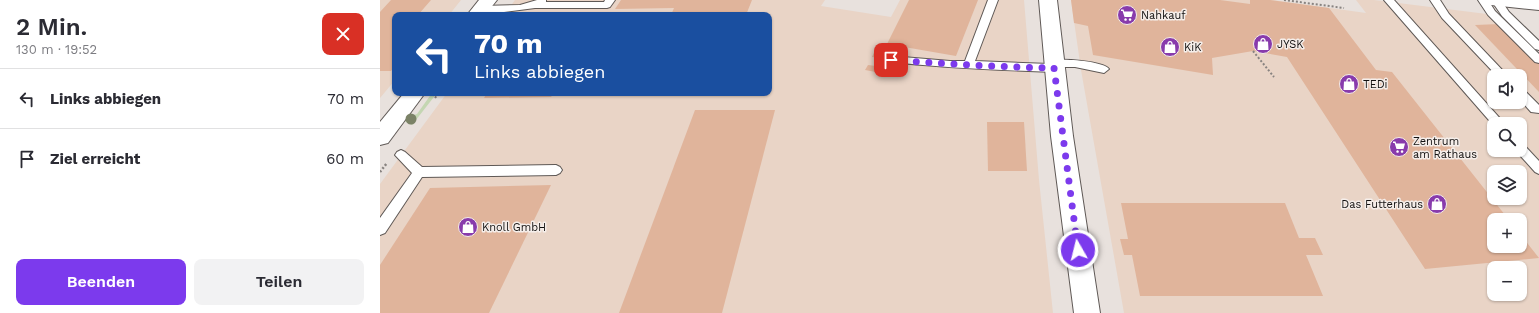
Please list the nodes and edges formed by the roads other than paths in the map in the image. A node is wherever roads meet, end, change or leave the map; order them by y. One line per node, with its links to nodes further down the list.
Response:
1 (610, 0): 9 (lane)
2 (993, 0): 15 (lane)
3 (1048, 0): 16 (street)
4 (1389, 0): 22 (lane)
5 (1435, 0): 18 (lane)
6 (1483, 0): 14 (lane)
7 (1491, 0): 8 (street)
8 (1496, 0): 10 (street); 12 (lane)
9 (539, 3): 11 (lane)
10 (1539, 5)
11 (481, 8)
12 (1539, 46)
13 (891, 60): 15 (lane)
14 (1539, 60)
15 (969, 64): 16 (lane)
16 (1054, 66): 17 (lane); 30 (street)
17 (1104, 69)
18 (1496, 69)
19 (413, 96): 23 (street)
20 (1527, 100): 21 (lane)
21 (1539, 109)
22 (1493, 117)
23 (380, 137)
24 (401, 155): 28 (lane)
25 (1527, 156): 26 (lane)
26 (1539, 169)
27 (556, 170): 28 (lane)
28 (419, 172): 29 (lane)
29 (380, 229)
30 (1087, 313)

